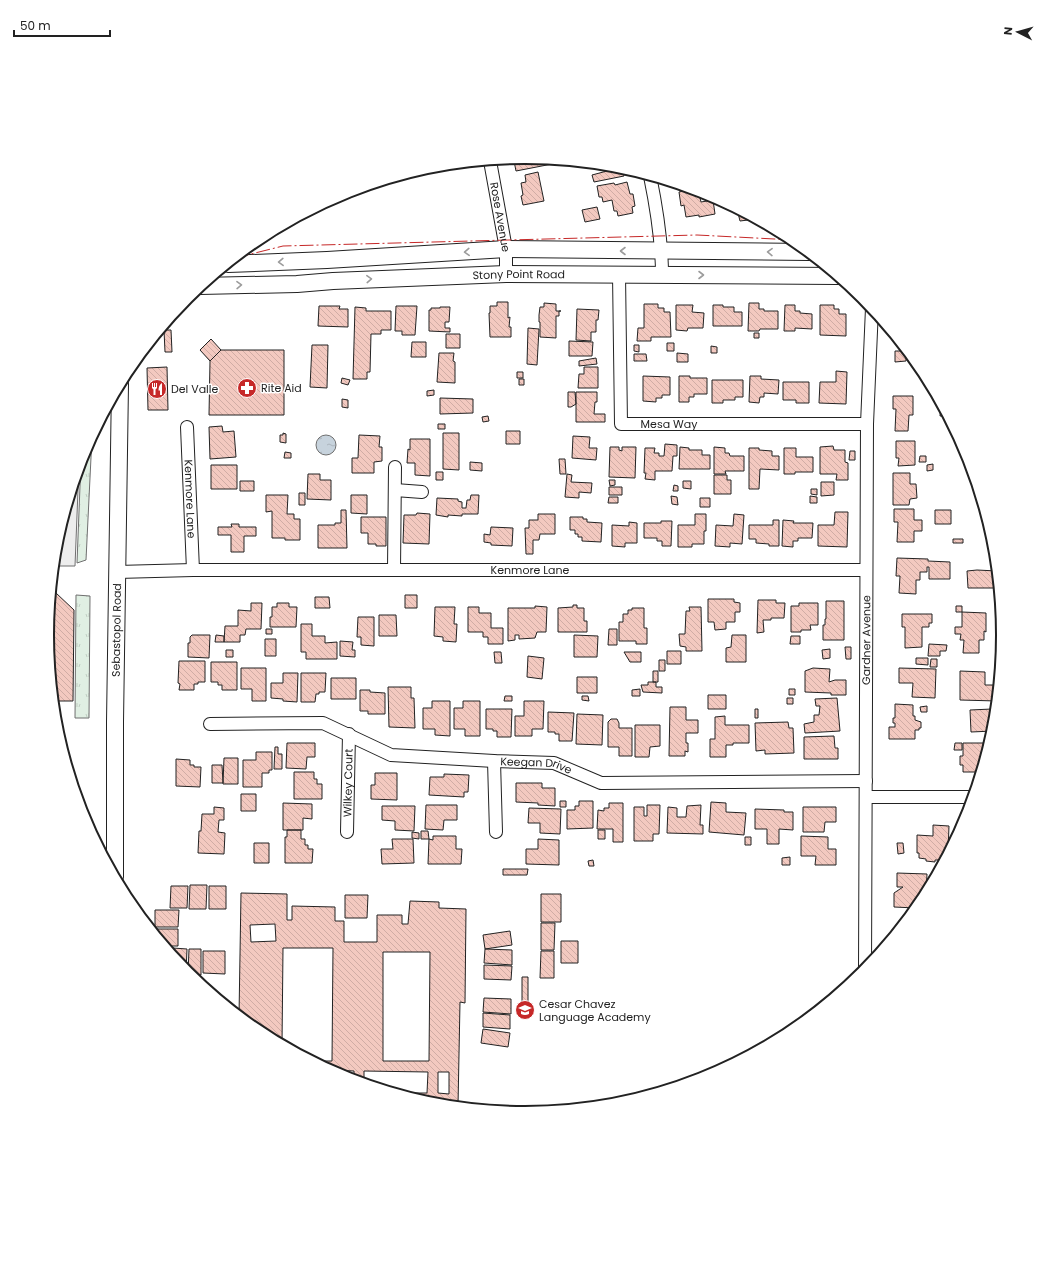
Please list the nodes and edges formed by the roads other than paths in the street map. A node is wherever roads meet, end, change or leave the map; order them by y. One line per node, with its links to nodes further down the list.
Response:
1 (491, 165): 3 (street, Rose Avenue)
2 (651, 181): 4 (street)
3 (506, 249): 4 (main road, one-way to 3); 6 (main road, one-way to 6); 8 (street, Rose Avenue)
4 (662, 251): 5 (main road, one-way to 4); 10 (street)
5 (799, 252)
6 (358, 258): 7 (main road, one-way to 7); 12 (main road)
7 (235, 264)
8 (506, 274): 9 (main road, Stony Point Road); 12 (main road, Stony Point Road, one-way to 8)
9 (619, 274): 10 (main road, Stony Point Road); 16 (street, Mesa Way)
10 (662, 275): 11 (main road, Stony Point Road, one-way to 11)
11 (830, 276)
12 (297, 284): 13 (main road, Stony Point Road, one-way to 12)
13 (209, 286)
14 (872, 316): 16 (street, Gardner Avenue)
15 (120, 394): 24 (main road, Sebastopol Road)
16 (867, 424): 23 (street, Gardner Avenue)
17 (187, 427): 21 (street, Kenmore Lane)
18 (395, 467): 19 (street)
19 (395, 490): 20 (street); 22 (street)
20 (422, 492)
21 (193, 570): 22 (street, Kenmore Lane); 24 (street, Kenmore Lane)
22 (394, 570): 23 (street, Kenmore Lane)
23 (866, 570): 28 (street, Gardner Avenue)
24 (117, 572): 33 (main road, Sebastopol Road)
25 (210, 724): 26 (street, Keegan Drive)
26 (349, 734): 27 (street, Keegan Drive); 31 (street, Wilkey Court)
27 (494, 761): 28 (street, Keegan Drive); 32 (street)
28 (866, 781): 29 (street, Gardner Avenue)
29 (866, 797): 30 (street); 34 (street, Gardner Avenue)
30 (967, 797)
31 (346, 832)
32 (496, 832)
33 (112, 861)
34 (865, 961)

